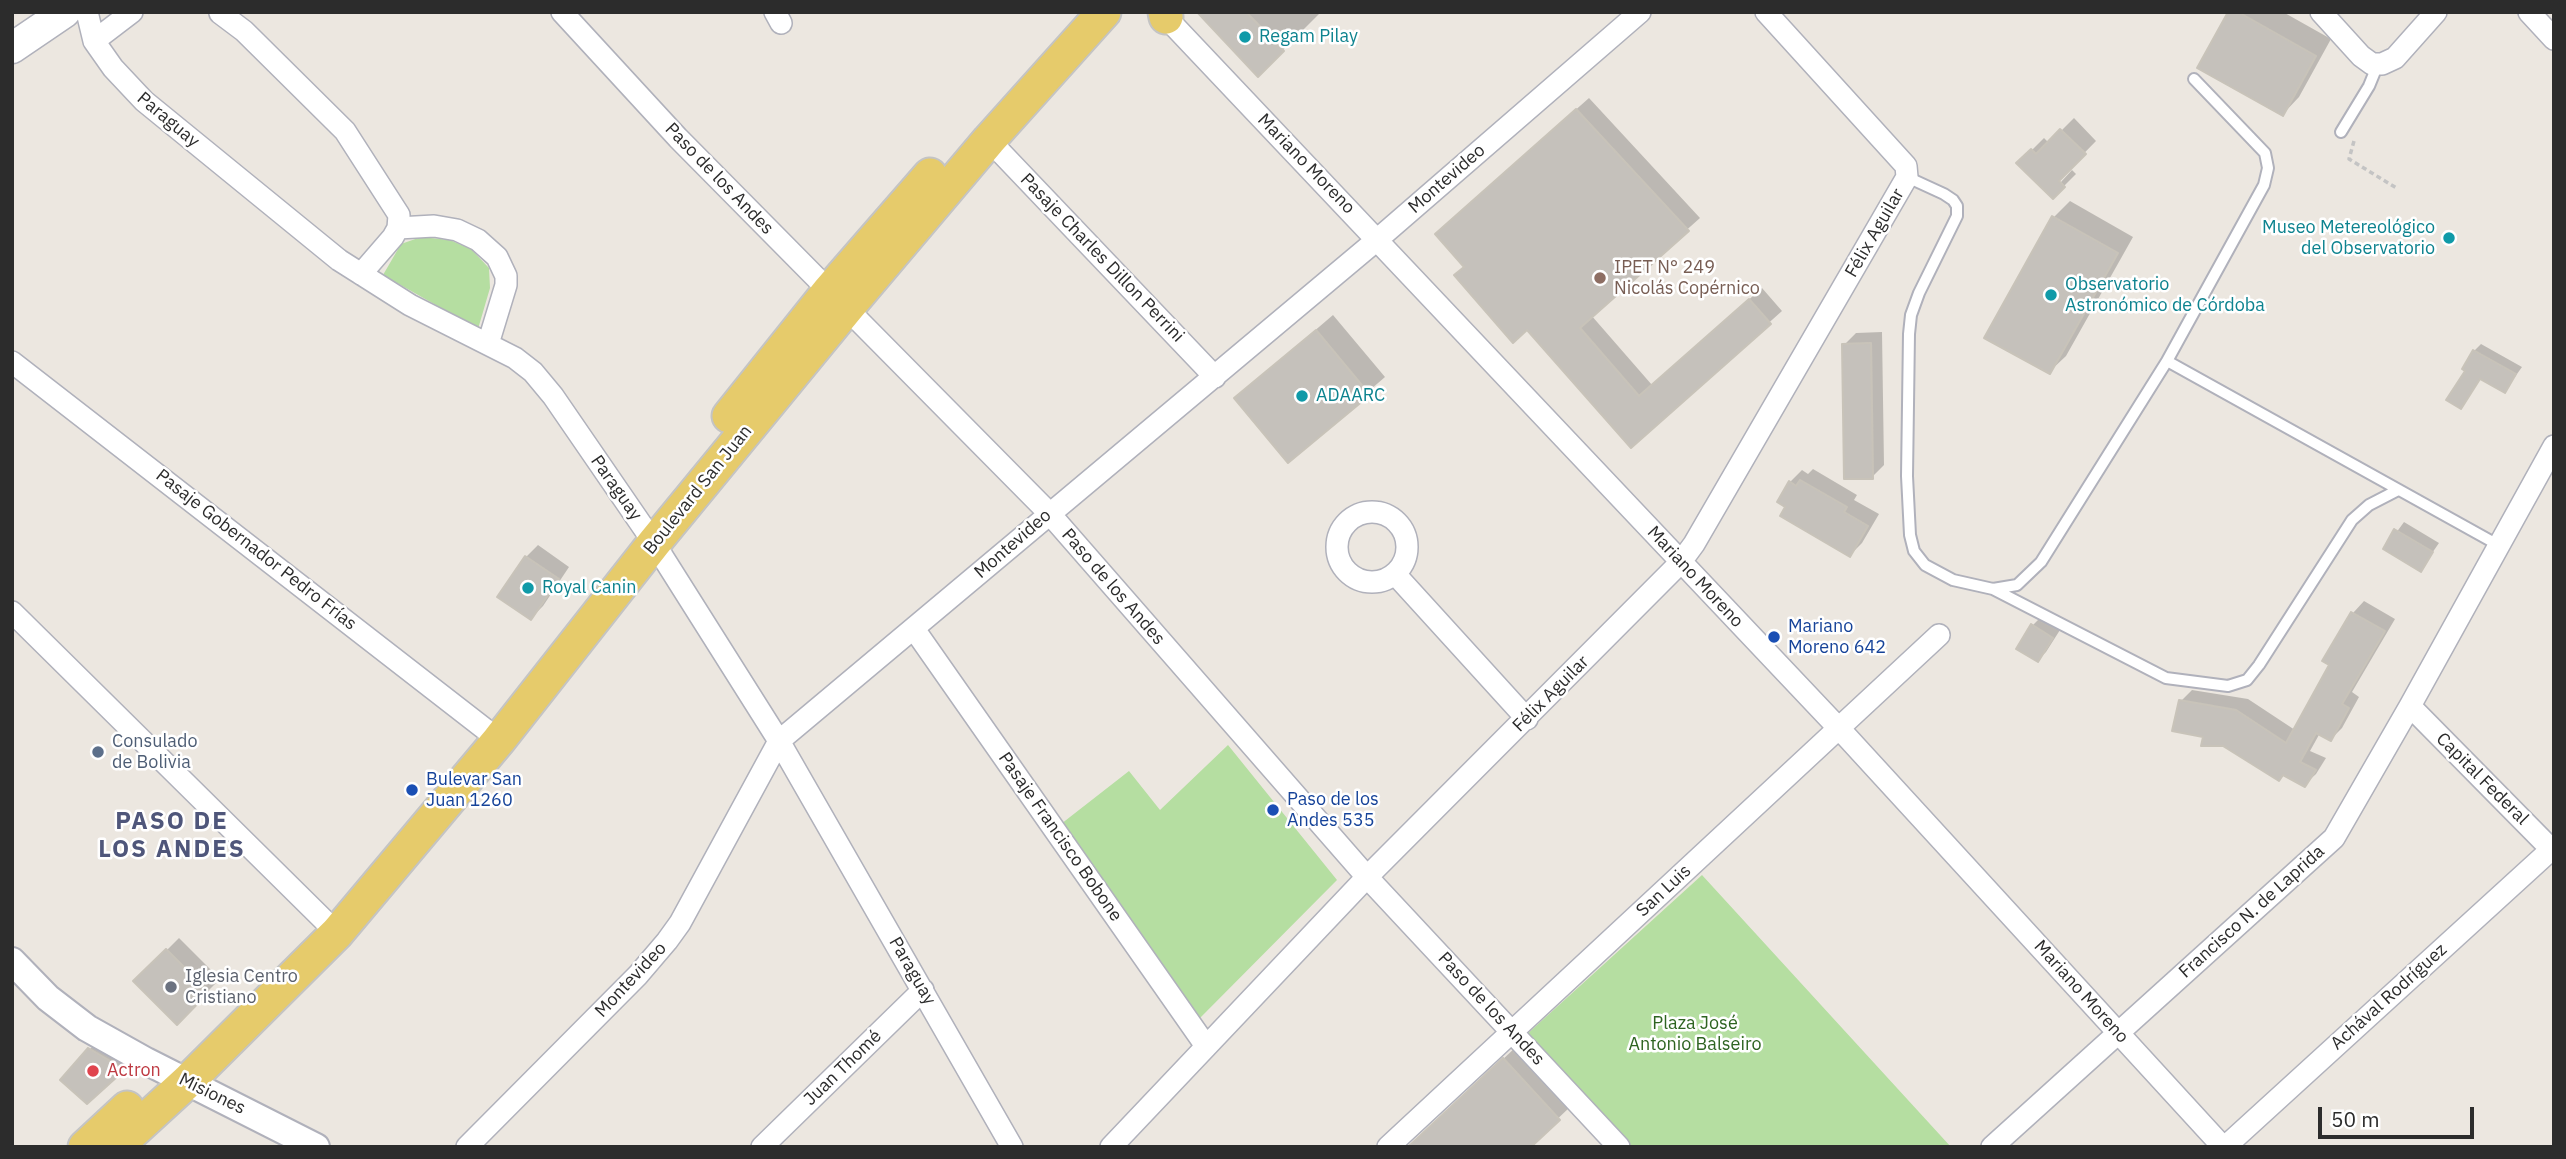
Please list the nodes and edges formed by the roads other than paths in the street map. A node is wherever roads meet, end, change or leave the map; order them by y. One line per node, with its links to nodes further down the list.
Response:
1 (65, 12): 16 (main road)
2 (87, 12): 15 (street, Paraguay)
3 (132, 12): 15 (street)
4 (220, 12): 22 (street)
5 (562, 12): 25 (street, Paso de los Andes)
6 (1073, 12): 25 (main road, Boulevard San Juan)
7 (1104, 12): 20 (main road, Boulevard San Juan)
8 (1640, 12): 23 (street, Montevideo)
9 (1766, 12): 21 (street)
10 (2321, 12): 17 (street)
11 (2436, 12): 17 (street)
12 (2529, 12): 14 (street)
13 (1164, 14): 23 (street, Mariano Moreno)
14 (2554, 39)
15 (94, 41): 24 (street, Paraguay)
16 (12, 48)
17 (2375, 64): 19 (lane)
18 (2194, 79): 27 (lane)
19 (2341, 132)
20 (989, 140): 25 (main road, Boulevard San Juan); 29 (street, Pasaje Charles Dillon Perrini)
21 (1907, 177): 35 (street, Félix Aguilar); 37 (lane)
22 (398, 228): 24 (street); 26 (street)
23 (1378, 239): 29 (street, Montevideo); 35 (street, Mariano Moreno)
24 (360, 274): 26 (street, Paraguay)
25 (838, 299): 32 (street, Paso de los Andes); 33 (main road, Boulevard San Juan)
26 (488, 344): 33 (street, Paraguay)
27 (2166, 361): 31 (lane); 37 (lane)
28 (12, 362): 44 (street, Pasaje Gobernador Pedro Frías)
29 (1215, 377): 32 (street, Montevideo)
30 (2554, 446): 34 (street, Francisco N. de Laprida)
31 (2398, 490): 34 (lane); 37 (lane)
32 (1049, 513): 39 (street, Montevideo); 47 (street, Paso de los Andes)
33 (648, 534): 44 (main road, Boulevard San Juan); 45 (street, Paraguay)
34 (2500, 546): 41 (street, Francisco N. de Laprida)
35 (1680, 563): 42 (street, Félix Aguilar); 43 (street, Mariano Moreno)
36 (1395, 574): 42 (street)
37 (1993, 589)
38 (12, 612): 48 (street)
39 (914, 629): 45 (street, Montevideo); 53 (street, Pasaje Francisco Bobone)
40 (1939, 635): 43 (street, San Luis)
41 (2410, 706): 46 (street, Capital Federal); 52 (street, Francisco N. de Laprida)
42 (1527, 719): 47 (street, Félix Aguilar)
43 (1839, 728): 51 (street, San Luis); 52 (street, Mariano Moreno)
44 (491, 733): 48 (main road, Boulevard San Juan)
45 (779, 741): 50 (street, Paraguay); 58 (street, Montevideo)
46 (2553, 849): 65 (street, Achával Rodríguez)
47 (1367, 877): 51 (street, Paso de los Andes); 53 (street, Félix Aguilar)
48 (329, 925): 54 (main road, Boulevard San Juan)
49 (12, 961): 54 (street, Misiones)
50 (923, 990): 59 (street, Juan Thomé); 60 (street, Paraguay)
51 (1513, 1032): 62 (street, San Luis); 63 (street, Paso de los Andes)
52 (2118, 1032): 64 (street, Francisco N. de Laprida); 65 (street, Mariano Moreno)
53 (1206, 1046): 61 (street, Félix Aguilar)
54 (177, 1076): 55 (main road, Boulevard San Juan); 56 (main road, Boulevard San Juan); 57 (street, Misiones)
55 (85, 1147)
56 (116, 1147)
57 (316, 1147)
58 (467, 1147)
59 (762, 1147)
60 (1012, 1147)
61 (1111, 1147)
62 (1388, 1147)
63 (1619, 1147)
64 (1992, 1147)
65 (2224, 1147)

